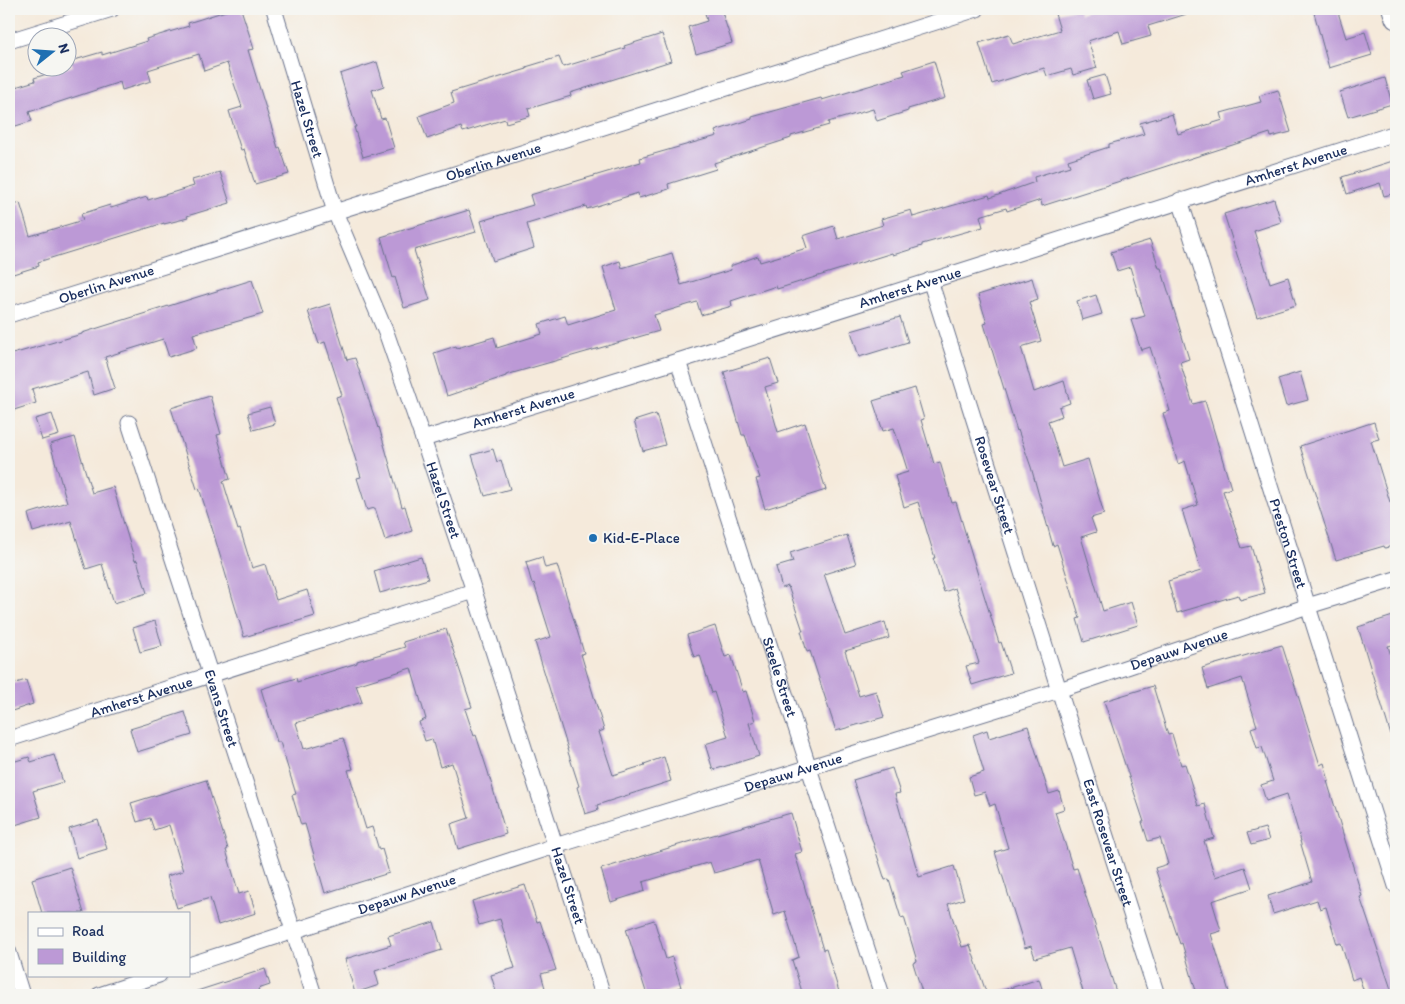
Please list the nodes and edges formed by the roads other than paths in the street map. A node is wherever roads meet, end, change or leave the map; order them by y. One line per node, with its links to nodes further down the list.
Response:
1 (112, 9): 6 (street)
2 (274, 9): 9 (street, Hazel Street)
3 (977, 9): 9 (street, Oberlin Avenue)
4 (1393, 9): 5 (street)
5 (1396, 18)
6 (9, 41)
7 (1396, 133): 8 (street, Amherst Avenue)
8 (1180, 200): 10 (street, Amherst Avenue); 17 (street, Preston Street)
9 (335, 212): 11 (street, Oberlin Avenue); 14 (street, Hazel Street)
10 (930, 280): 12 (street, Amherst Avenue); 19 (street, Rosevear Street)
11 (9, 315)
12 (678, 360): 14 (street, Amherst Avenue); 21 (street, Steele Street)
13 (129, 423): 18 (street, Evans Street)
14 (423, 439): 16 (street, Hazel Street)
15 (1396, 579): 17 (street, Depauw Avenue)
16 (474, 591): 18 (street, Amherst Avenue); 22 (street, Hazel Street)
17 (1308, 606): 19 (street, Depauw Avenue); 23 (street, Preston Street)
18 (211, 675): 20 (street, Amherst Avenue); 24 (street, Evans Street)
19 (1059, 690): 21 (street, Depauw Avenue); 33 (street, East Rosevear Street)
20 (9, 739)
21 (808, 767): 22 (street, Depauw Avenue); 32 (street, Steele Street)
22 (555, 846): 24 (street, Depauw Avenue); 31 (street, Hazel Street)
23 (1396, 886)
24 (294, 931): 26 (street, Depauw Avenue); 30 (street, Evans Street)
25 (9, 953): 28 (street)
26 (190, 965)
27 (156, 976): 29 (street)
28 (22, 995)
29 (98, 995)
30 (314, 995)
31 (603, 995)
32 (882, 995)
33 (1157, 995)

